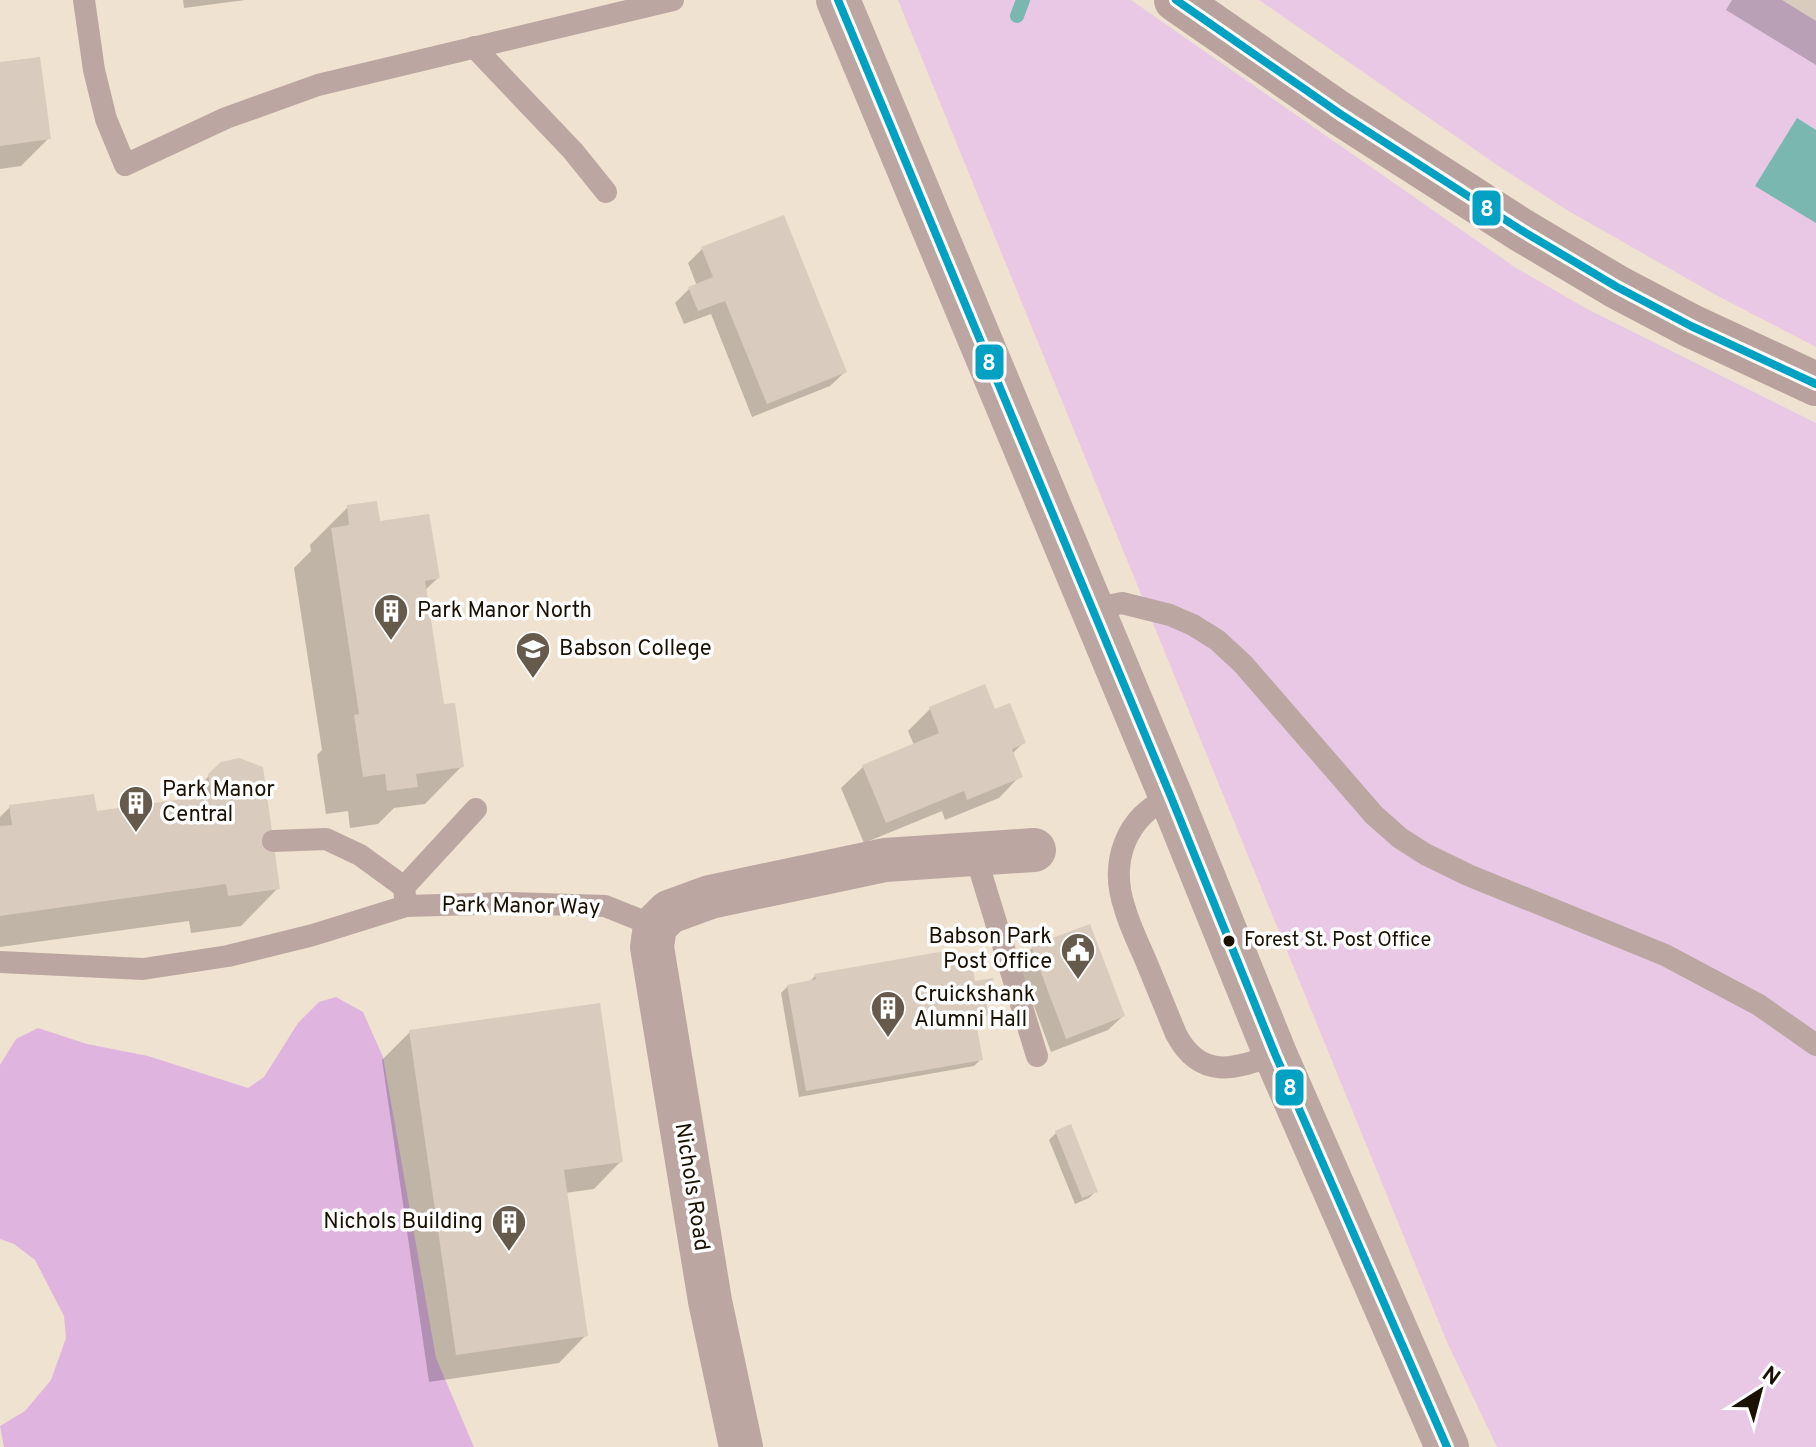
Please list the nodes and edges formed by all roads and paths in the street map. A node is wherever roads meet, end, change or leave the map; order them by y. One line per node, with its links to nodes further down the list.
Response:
1 (84, 0): 5 (lane)
2 (673, 0): 5 (lane)
3 (838, 0): 8 (street)
4 (1176, 0): 7 (main road)
5 (474, 47): 6 (lane)
6 (606, 192)
7 (1816, 384)
8 (1092, 609): 9 (street); 17 (lane)
9 (1171, 797): 18 (street); 18 (lane)
10 (476, 809): 14 (lane)
11 (273, 841): 14 (lane)
12 (1034, 850): 13 (street)
13 (975, 854): 15 (street); 19 (lane)
14 (405, 896): 15 (lane, Park Manor Way); 16 (lane, Park Manor Way)
15 (655, 926): 20 (street, Nichols Road)
16 (0, 962)
17 (1816, 1045)
18 (1275, 1054): 21 (street)
19 (1037, 1056)
20 (741, 1447)
21 (1447, 1447)

